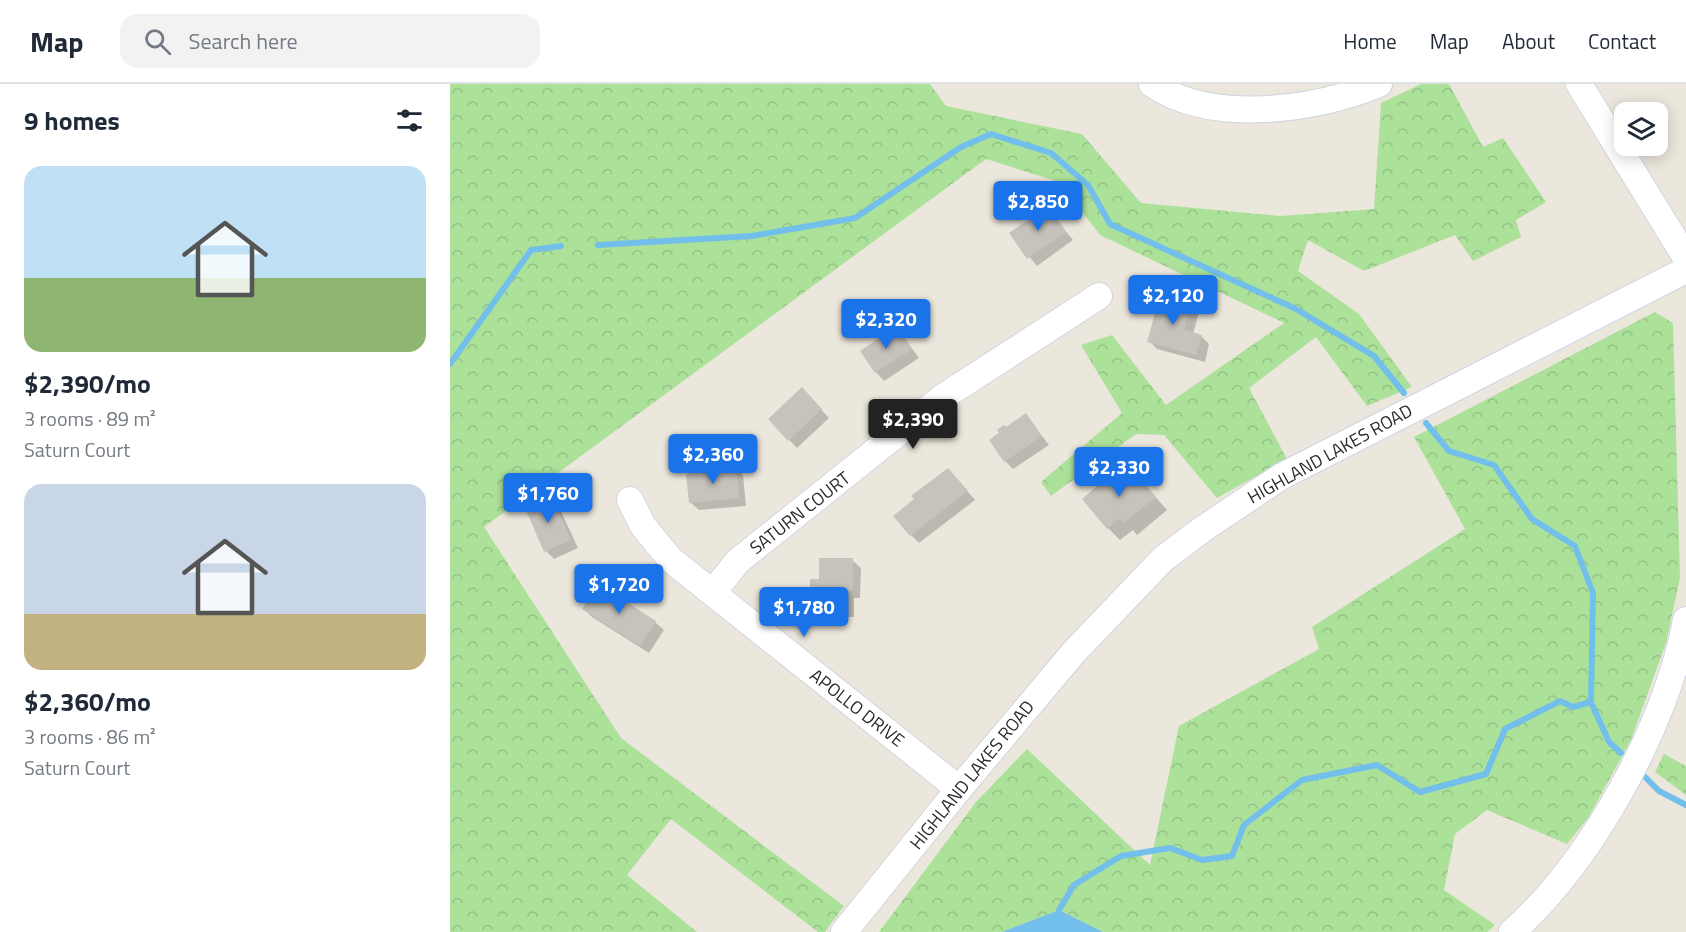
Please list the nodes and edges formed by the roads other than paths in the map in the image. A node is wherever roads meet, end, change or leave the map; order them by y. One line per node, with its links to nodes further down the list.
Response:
1 (1152, 84): 2 (street)
2 (1379, 84)
3 (1579, 84): 4 (street)
4 (1686, 258)
5 (1686, 270): 10 (street, HIGHLAND LAKES ROAD)
6 (1099, 296): 8 (street, SATURN COURT)
7 (630, 500): 8 (street, APOLLO DRIVE)
8 (712, 592): 10 (street, APOLLO DRIVE)
9 (1686, 620): 12 (street)
10 (959, 789): 11 (street, HIGHLAND LAKES ROAD)
11 (844, 932)
12 (1512, 932)

